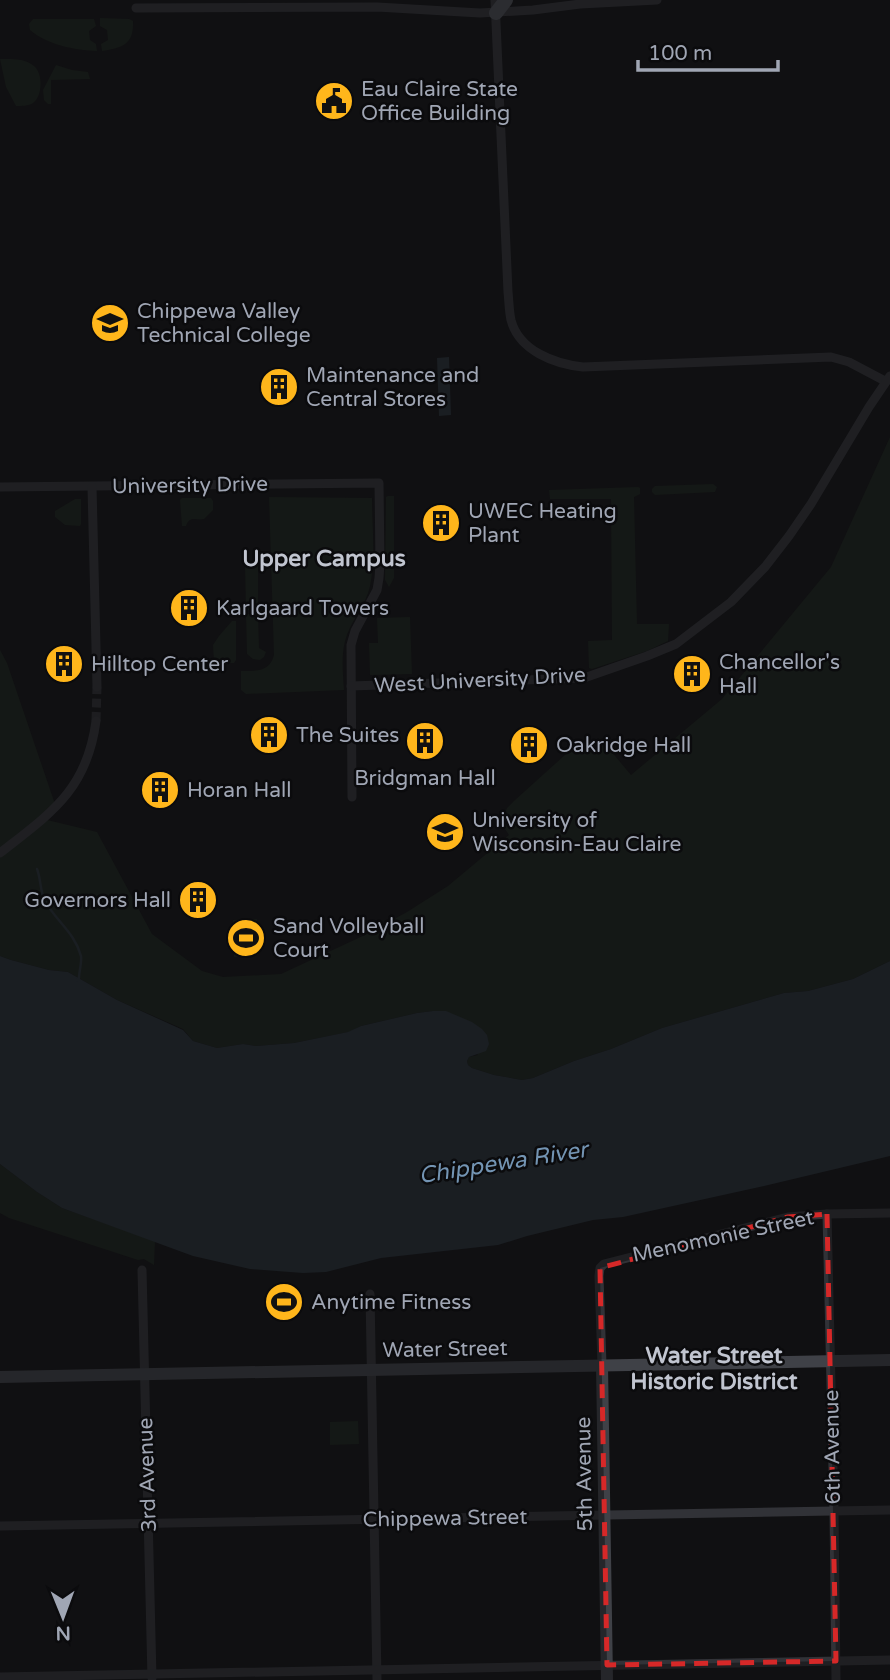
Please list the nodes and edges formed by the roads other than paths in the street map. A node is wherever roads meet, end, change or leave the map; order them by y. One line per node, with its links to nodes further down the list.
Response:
1 (506, 0): 3 (main road)
2 (657, 0): 3 (street)
3 (496, 6): 4 (street); 5 (street)
4 (136, 8)
5 (888, 378): 9 (street, West University Drive)
6 (379, 483): 8 (street, University Drive); 9 (street, West University Drive)
7 (0, 487): 8 (street, University Drive)
8 (92, 487): 10 (street)
9 (351, 686): 12 (street)
10 (97, 687)
11 (96, 721): 13 (street)
12 (352, 797)
13 (0, 853)
14 (890, 1213): 15 (street, Menomonie Street)
15 (827, 1214): 16 (street, Menomonie Street); 20 (street, 6th Avenue)
16 (600, 1268): 21 (street, 5th Avenue)
17 (142, 1270): 23 (street, 3rd Avenue)
18 (370, 1294): 22 (street)
19 (890, 1360): 20 (main road, Water Street)
20 (830, 1361): 21 (main road, Water Street); 26 (street, 6th Avenue)
21 (602, 1366): 22 (main road, Water Street); 27 (main road, 5th Avenue)
22 (371, 1370): 23 (main road, Water Street); 28 (street)
23 (144, 1374): 24 (main road, Water Street); 29 (street, 3rd Avenue)
24 (0, 1377)
25 (890, 1510): 26 (street, Chippewa Street)
26 (834, 1511): 27 (street, Chippewa Street); 32 (street, 6th Avenue)
27 (604, 1515): 28 (street, Chippewa Street); 33 (main road, 5th Avenue)
28 (375, 1520): 29 (street, Chippewa Street); 34 (street)
29 (149, 1523): 30 (street, Chippewa Street); 36 (street, 3rd Avenue)
30 (0, 1526)
31 (890, 1660): 32 (street)
32 (836, 1661): 33 (street); 39 (street, 6th Avenue)
33 (607, 1665): 34 (street); 38 (main road, 5th Avenue)
34 (377, 1669): 36 (street); 37 (street)
35 (0, 1677): 36 (street)
36 (152, 1677)
37 (377, 1680)
38 (607, 1680)
39 (836, 1680)

